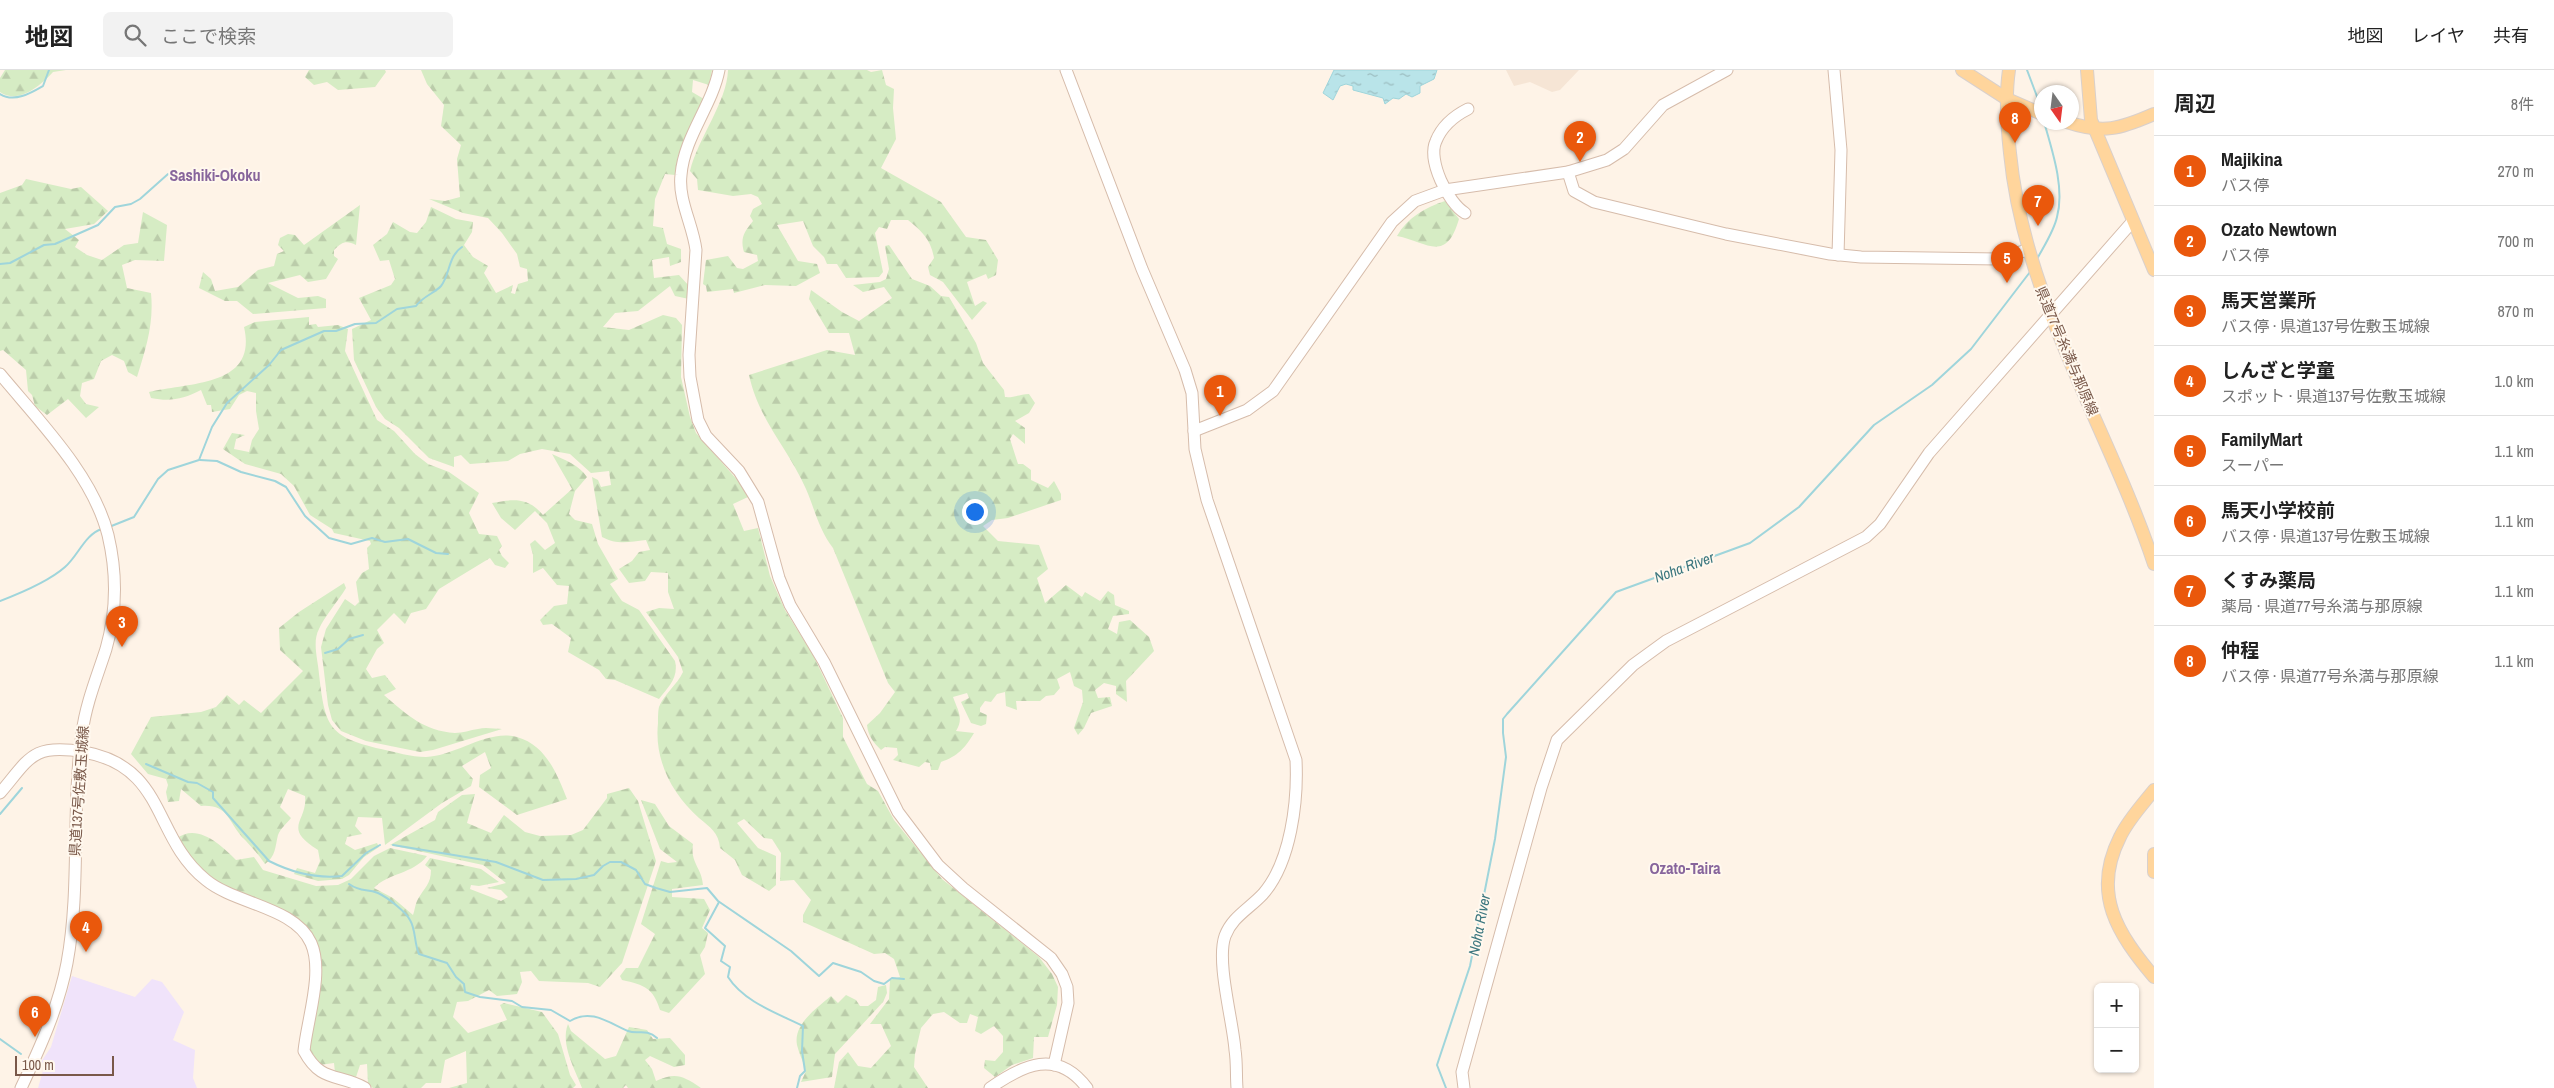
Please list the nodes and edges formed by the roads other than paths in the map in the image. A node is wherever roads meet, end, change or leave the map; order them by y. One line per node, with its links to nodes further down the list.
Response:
1 (719, 70): 31 (street)
2 (1066, 70): 23 (street)
3 (1727, 70): 14 (street)
4 (1834, 70): 19 (street)
5 (1962, 70): 8 (main road)
6 (2009, 70): 8 (main road, 県道77号糸満与那原線)
7 (2087, 70): 13 (main road)
8 (2007, 99): 10 (main road); 18 (main road, 県道77号糸満与那原線)
9 (1468, 109): 15 (street)
10 (2034, 111)
11 (2154, 114): 13 (main road)
12 (2079, 125): 13 (main road)
13 (2095, 130): 17 (main road)
14 (1568, 172): 15 (street); 19 (street)
15 (1444, 190): 16 (street); 23 (street)
16 (1465, 213)
17 (2133, 221): 20 (main road); 21 (street)
18 (2027, 250): 19 (street); 21 (main road, 県道77号糸満与那原線)
19 (1838, 255)
20 (2154, 270)
21 (2049, 316): 24 (main road, 県道77号糸満与那原線); 37 (street)
22 (0, 374): 25 (street, 県道137号佐敷玉城線)
23 (1194, 431): 36 (street)
24 (2154, 564)
25 (79, 752): 27 (street); 32 (street, 県道137号佐敷玉城線); 33 (street)
26 (2154, 790): 30 (main road)
27 (0, 793)
28 (2154, 855): 29 (main road)
29 (2154, 872)
30 (2154, 977)
31 (1054, 1065): 34 (street); 35 (street)
32 (21, 1088)
33 (365, 1088)
34 (990, 1088)
35 (1087, 1088)
36 (1236, 1088)
37 (1464, 1088)

